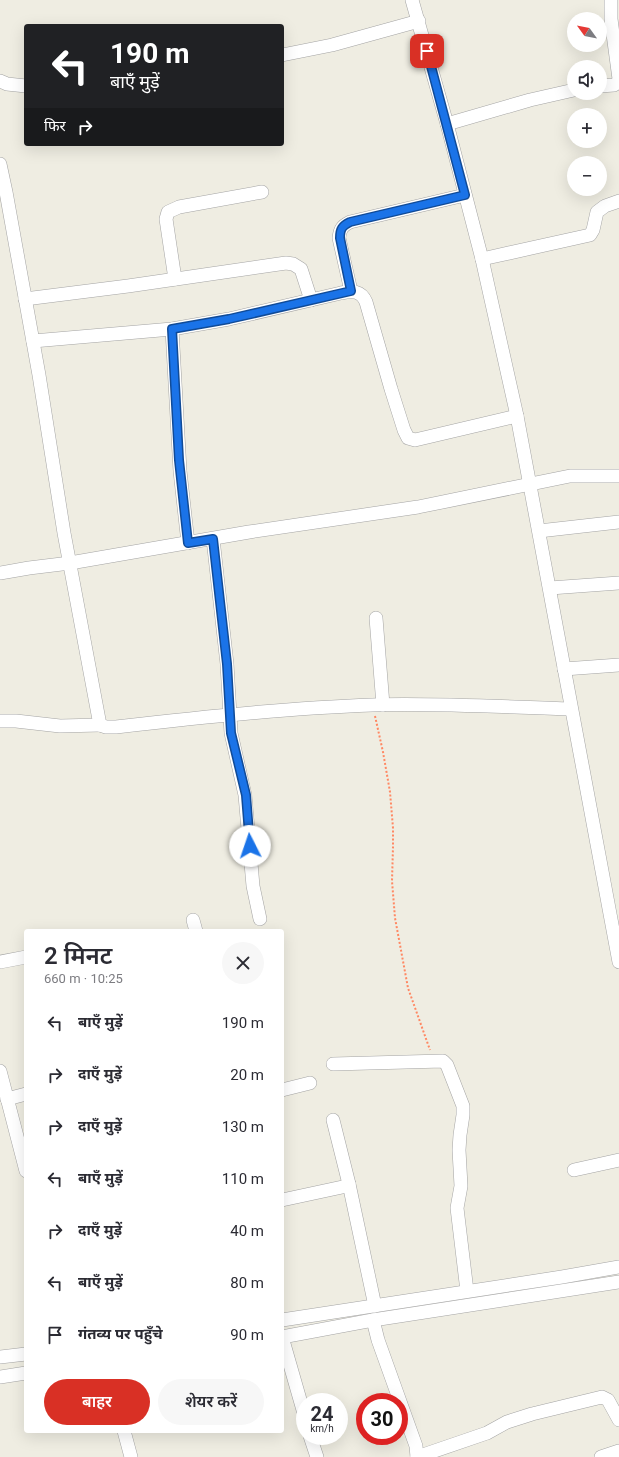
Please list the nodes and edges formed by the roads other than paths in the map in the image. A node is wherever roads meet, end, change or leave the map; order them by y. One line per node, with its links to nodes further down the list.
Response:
1 (412, 0): 3 (street)
2 (611, 0): 6 (street)
3 (419, 21): 4 (street); 10 (street)
4 (284, 55)
5 (0, 81): 7 (street)
6 (619, 81): 8 (street)
7 (24, 86)
8 (607, 86)
9 (567, 92): 10 (street)
10 (447, 124): 13 (street)
11 (0, 164): 18 (street)
12 (262, 192): 16 (street)
13 (465, 195): 15 (street); 17 (street)
14 (619, 201): 15 (street)
15 (482, 259): 22 (street)
16 (175, 279): 18 (street); 19 (street)
17 (351, 291): 19 (street); 22 (street)
18 (25, 299): 21 (street)
19 (311, 300): 20 (street)
20 (172, 329): 21 (street); 28 (street)
21 (33, 341): 29 (street)
22 (517, 416): 24 (street)
23 (619, 476): 24 (street)
24 (531, 485): 26 (street); 27 (street)
25 (619, 522): 26 (street)
26 (539, 531): 32 (street)
27 (213, 539): 28 (street); 38 (street)
28 (188, 543): 29 (street)
29 (70, 563): 30 (street); 40 (street)
30 (0, 573)
31 (619, 583): 32 (street)
32 (550, 588): 35 (street)
33 (376, 618): 36 (street)
34 (619, 665): 35 (street)
35 (564, 669): 37 (street)
36 (378, 705): 37 (street); 38 (street)
37 (571, 709): 44 (street)
38 (229, 715): 40 (street); 41 (street)
39 (0, 722): 40 (street)
40 (100, 725)
41 (260, 919)
42 (24, 957): 43 (street)
43 (0, 962)
44 (619, 962)
45 (333, 1064): 59 (street)
46 (0, 1071): 50 (street)
47 (310, 1083): 48 (street)
48 (284, 1090)
49 (24, 1094): 50 (street)
50 (6, 1099): 52 (street)
51 (333, 1120): 55 (street)
52 (24, 1160)
53 (619, 1160): 54 (street)
54 (574, 1170)
55 (349, 1184): 56 (street); 60 (street)
56 (284, 1200)
57 (619, 1267): 59 (street)
58 (619, 1282): 62 (street)
59 (467, 1291): 60 (street)
60 (375, 1306): 61 (street)
61 (284, 1320)
62 (373, 1320): 63 (street); 76 (street)
63 (284, 1337)
64 (284, 1344): 69 (street)
65 (24, 1354): 66 (street)
66 (0, 1357)
67 (24, 1374): 68 (street)
68 (0, 1377)
69 (298, 1393)
70 (619, 1420): 76 (street)
71 (125, 1433): 74 (street)
72 (313, 1445): 75 (street)
73 (619, 1451): 77 (street)
74 (131, 1457)
75 (316, 1457)
76 (417, 1457)
77 (600, 1457)

